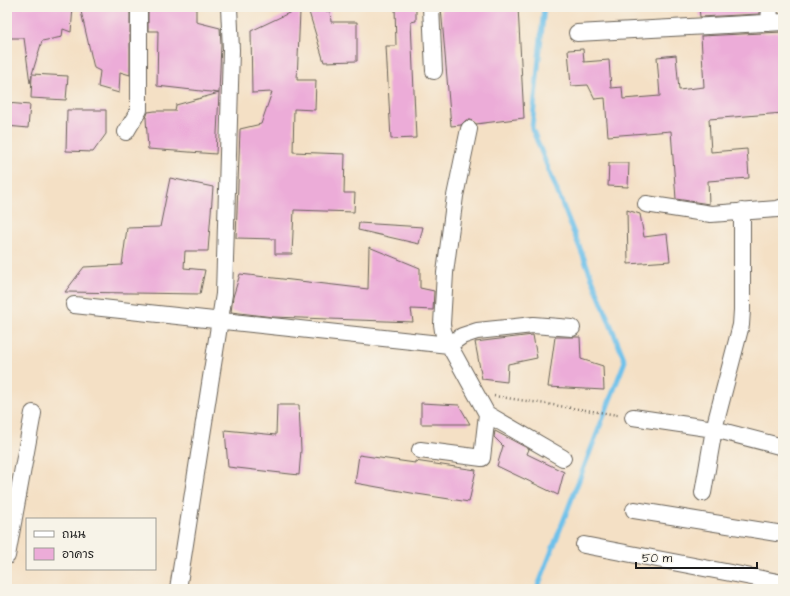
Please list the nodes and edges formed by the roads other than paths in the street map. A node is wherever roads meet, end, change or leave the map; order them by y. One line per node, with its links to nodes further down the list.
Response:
1 (139, 7): 8 (street)
2 (229, 7): 13 (street)
3 (431, 7): 6 (street)
4 (774, 17): 5 (street)
5 (577, 33)
6 (434, 71)
7 (469, 129): 15 (street)
8 (126, 132)
9 (646, 204): 11 (street)
10 (783, 207): 11 (street)
11 (742, 211): 19 (street)
12 (74, 305): 13 (street)
13 (219, 322): 15 (street); 29 (street)
14 (572, 328): 15 (street)
15 (449, 345): 17 (street)
16 (33, 413): 27 (street)
17 (487, 414): 21 (street); 22 (street)
18 (633, 417): 19 (street)
19 (714, 429): 20 (street); 23 (street)
20 (783, 447)
21 (420, 450)
22 (563, 458)
23 (703, 493)
24 (634, 510): 25 (street)
25 (783, 534)
26 (584, 545): 28 (street)
27 (7, 556)
28 (783, 583)
29 (178, 589)

